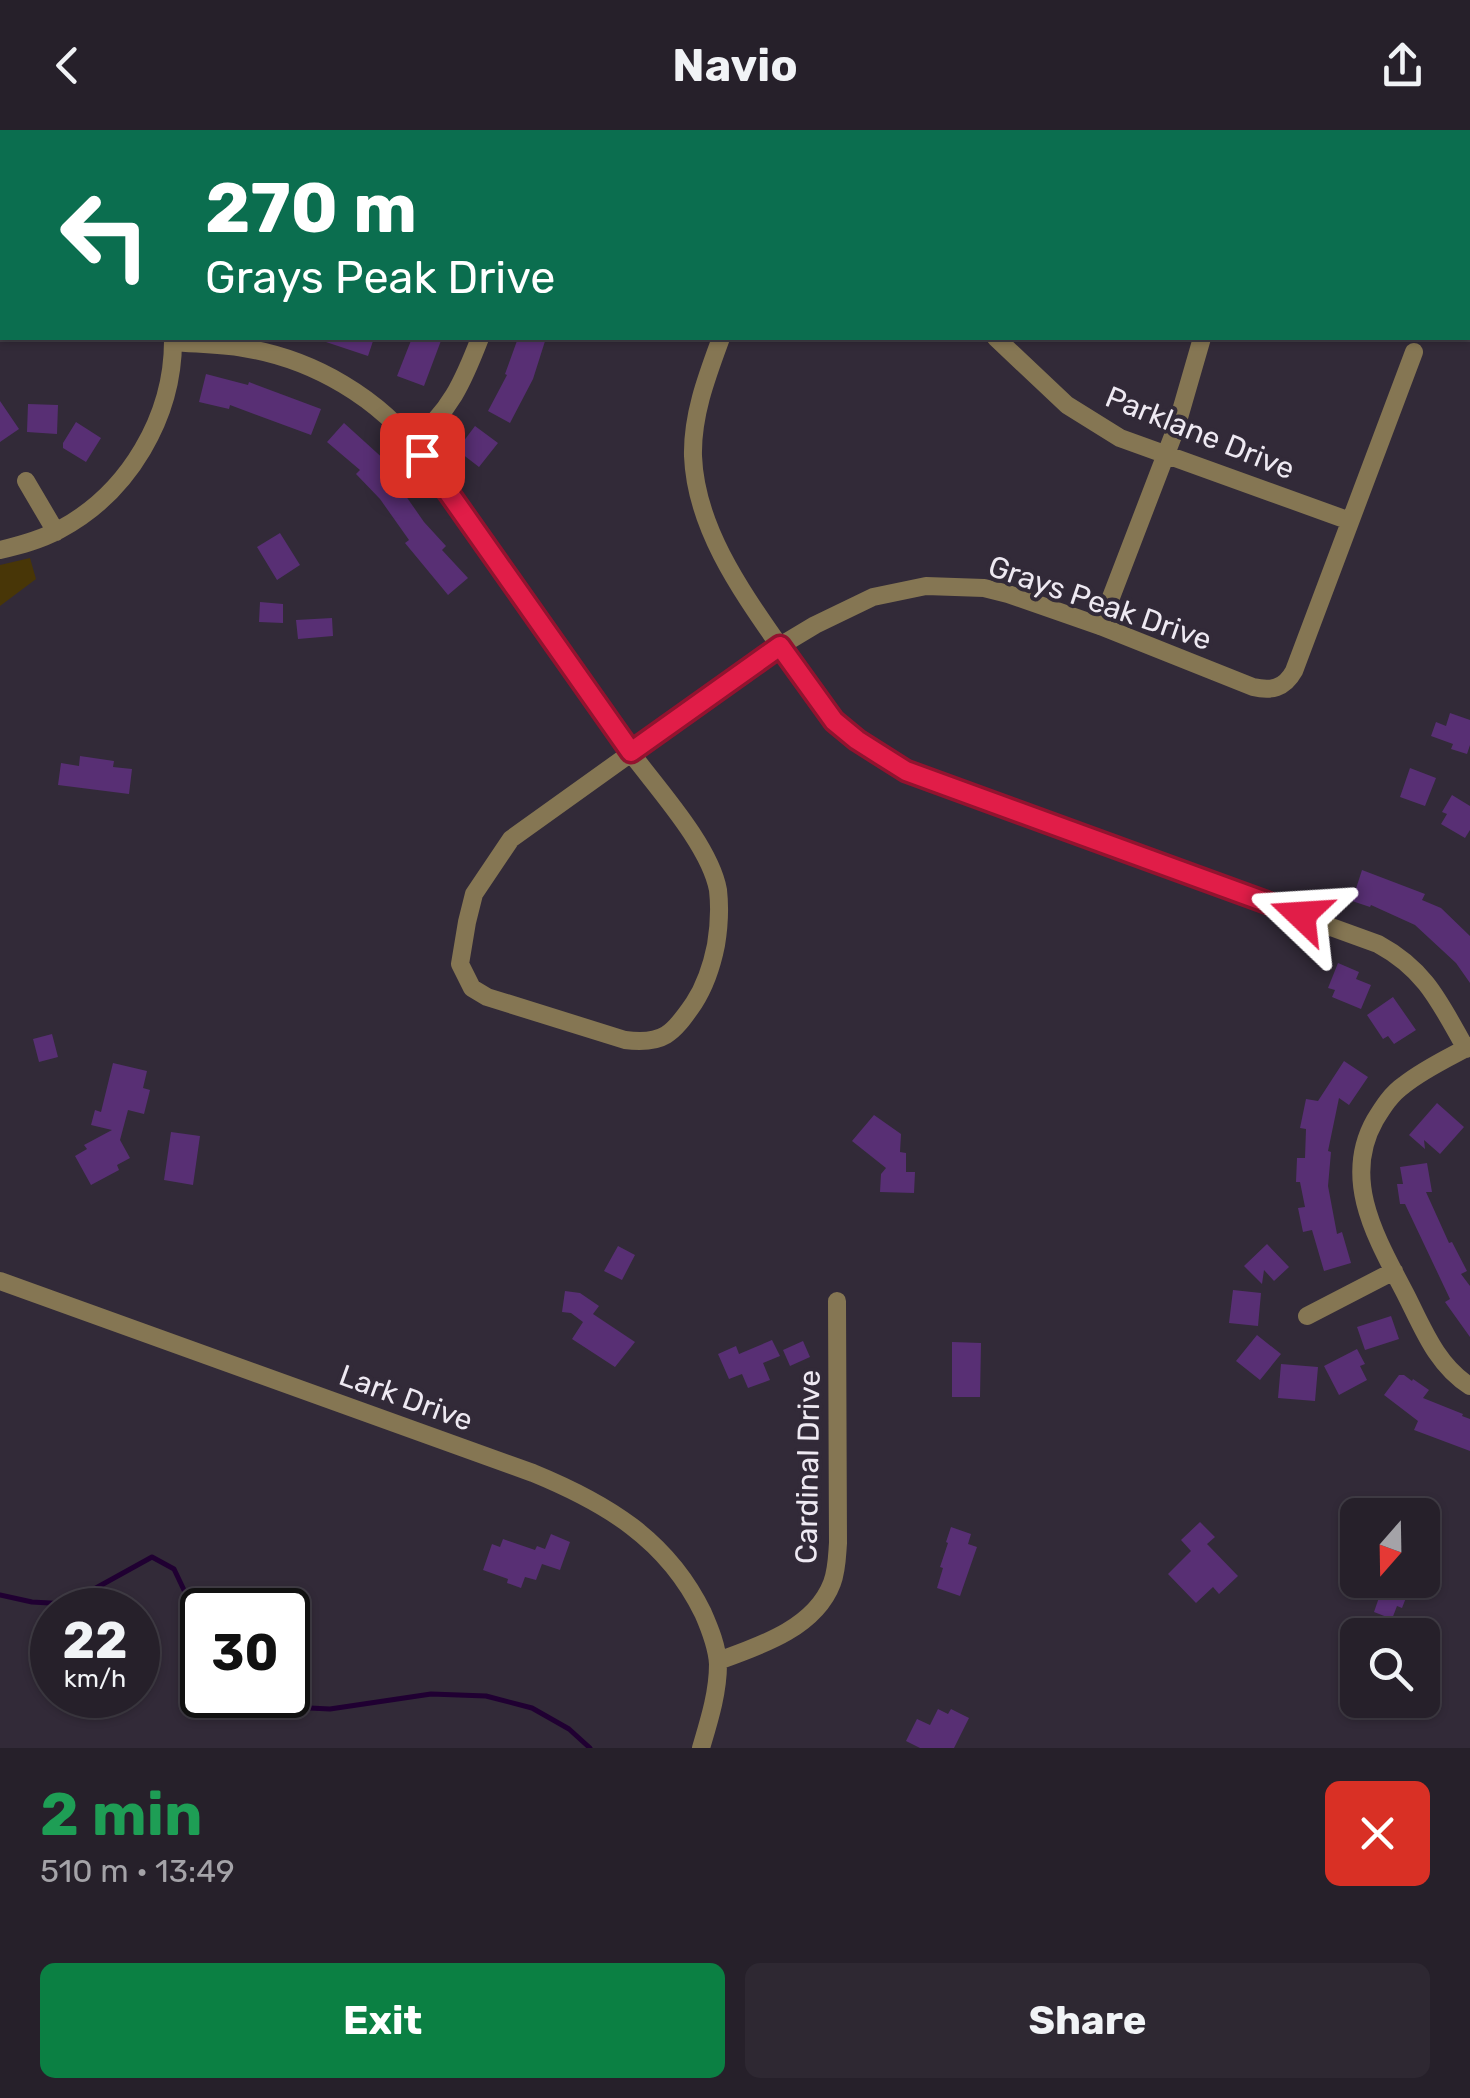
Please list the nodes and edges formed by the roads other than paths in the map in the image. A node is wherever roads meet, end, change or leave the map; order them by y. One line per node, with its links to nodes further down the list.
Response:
1 (173, 340): 7 (street); 11 (street)
2 (479, 340): 7 (street)
3 (720, 340): 14 (street)
4 (998, 340): 8 (street, Parklane Drive)
5 (1201, 340): 8 (street)
6 (1414, 352): 10 (street, Grays Peak Drive)
7 (412, 442): 15 (street)
8 (1166, 454): 10 (street, Parklane Drive); 13 (street)
9 (26, 481): 11 (street)
10 (1350, 522): 13 (street, Grays Peak Drive)
11 (56, 532): 12 (street)
12 (0, 550)
13 (1100, 626): 14 (street, Grays Peak Drive)
14 (780, 646): 15 (street, Grays Peak Drive); 16 (street)
15 (631, 752): 15 (street)
16 (1468, 1047): 17 (street)
17 (1394, 1271): 20 (street); 21 (street)
18 (0, 1282): 22 (street, Lark Drive)
19 (837, 1301): 22 (street, Cardinal Drive)
20 (1307, 1316)
21 (1470, 1386)
22 (718, 1661): 23 (street)
23 (701, 1748)

